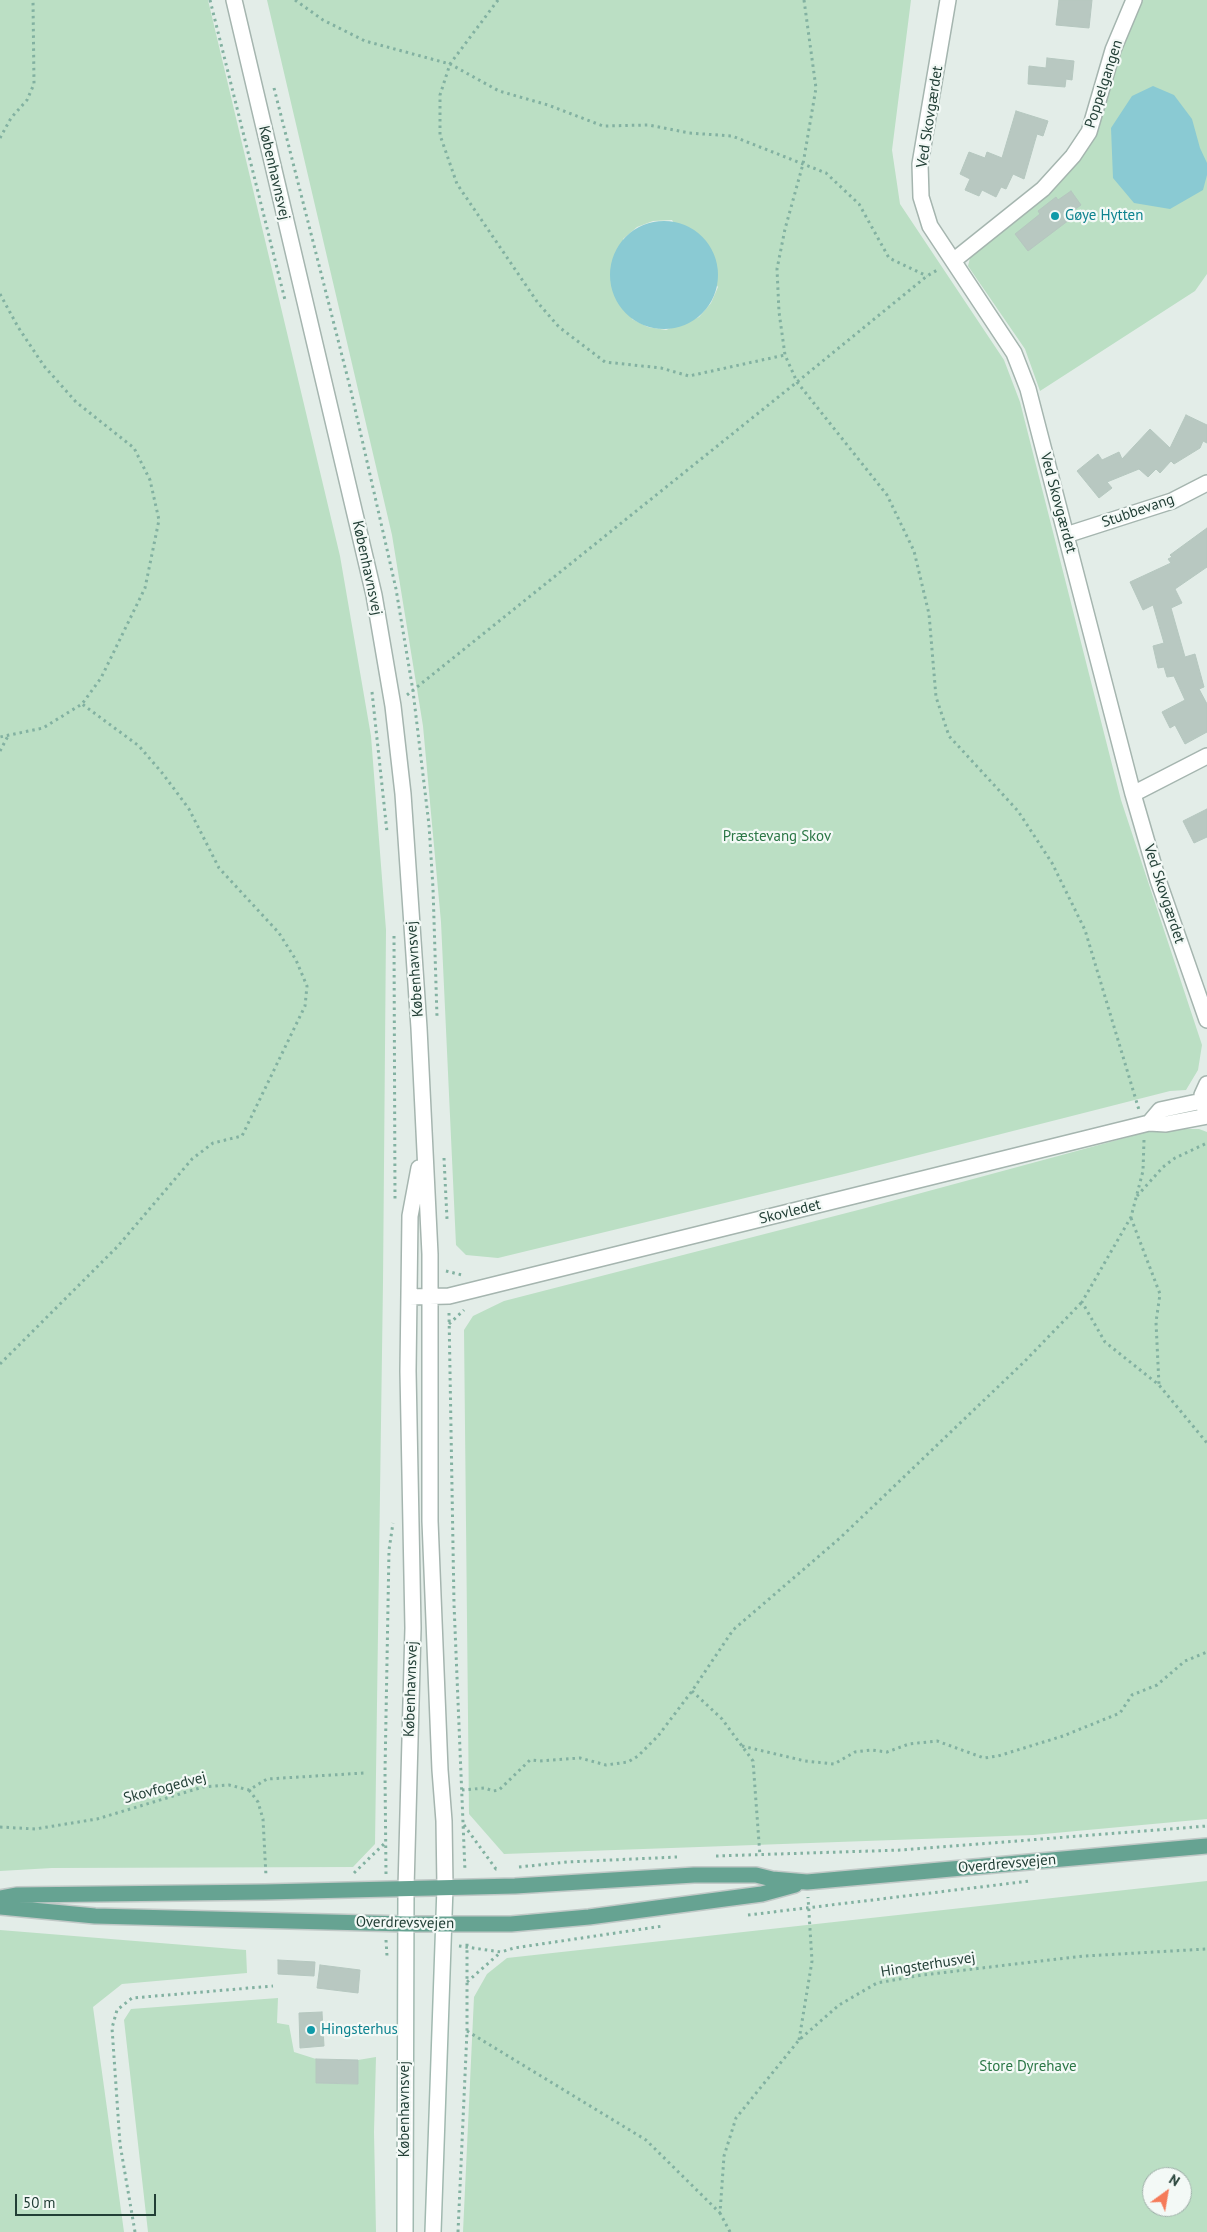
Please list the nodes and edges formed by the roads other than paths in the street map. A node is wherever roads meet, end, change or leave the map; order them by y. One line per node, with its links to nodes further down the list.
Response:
1 (234, 0): 12 (street, Københavnsvej)
2 (948, 0): 4 (street, Ved Skovgærdet)
3 (1134, 0): 4 (street, Poppelgangen)
4 (952, 261): 6 (street, Ved Skovgærdet)
5 (1207, 483): 6 (street, Stubbevang)
6 (1066, 535): 8 (street, Ved Skovgærdet)
7 (1207, 756): 8 (street)
8 (1132, 794): 9 (street, Ved Skovgærdet)
9 (1207, 1020)
10 (1207, 1084): 11 (street)
11 (1205, 1111): 14 (street, Skovledet)
12 (424, 1147): 13 (street, Københavnsvej); 14 (street, Københavnsvej)
13 (409, 1297): 14 (street, Skovledet); 18 (street, Københavnsvej)
14 (430, 1297): 17 (street, Københavnsvej)
15 (1207, 1846): 16 (main road, Overdrevsvejen)
16 (807, 1882): 17 (main road, Overdrevsvejen); 22 (main road, Overdrevsvejen)
17 (445, 1887): 18 (main road, Overdrevsvejen); 22 (street, Københavnsvej)
18 (406, 1888): 19 (main road, Overdrevsvejen); 21 (street, Københavnsvej)
19 (0, 1898)
20 (0, 1907): 21 (main road, Overdrevsvejen)
21 (406, 1924): 22 (main road, Overdrevsvejen); 23 (street, Københavnsvej)
22 (445, 1924): 24 (street, Københavnsvej)
23 (405, 2232)
24 (433, 2232)

